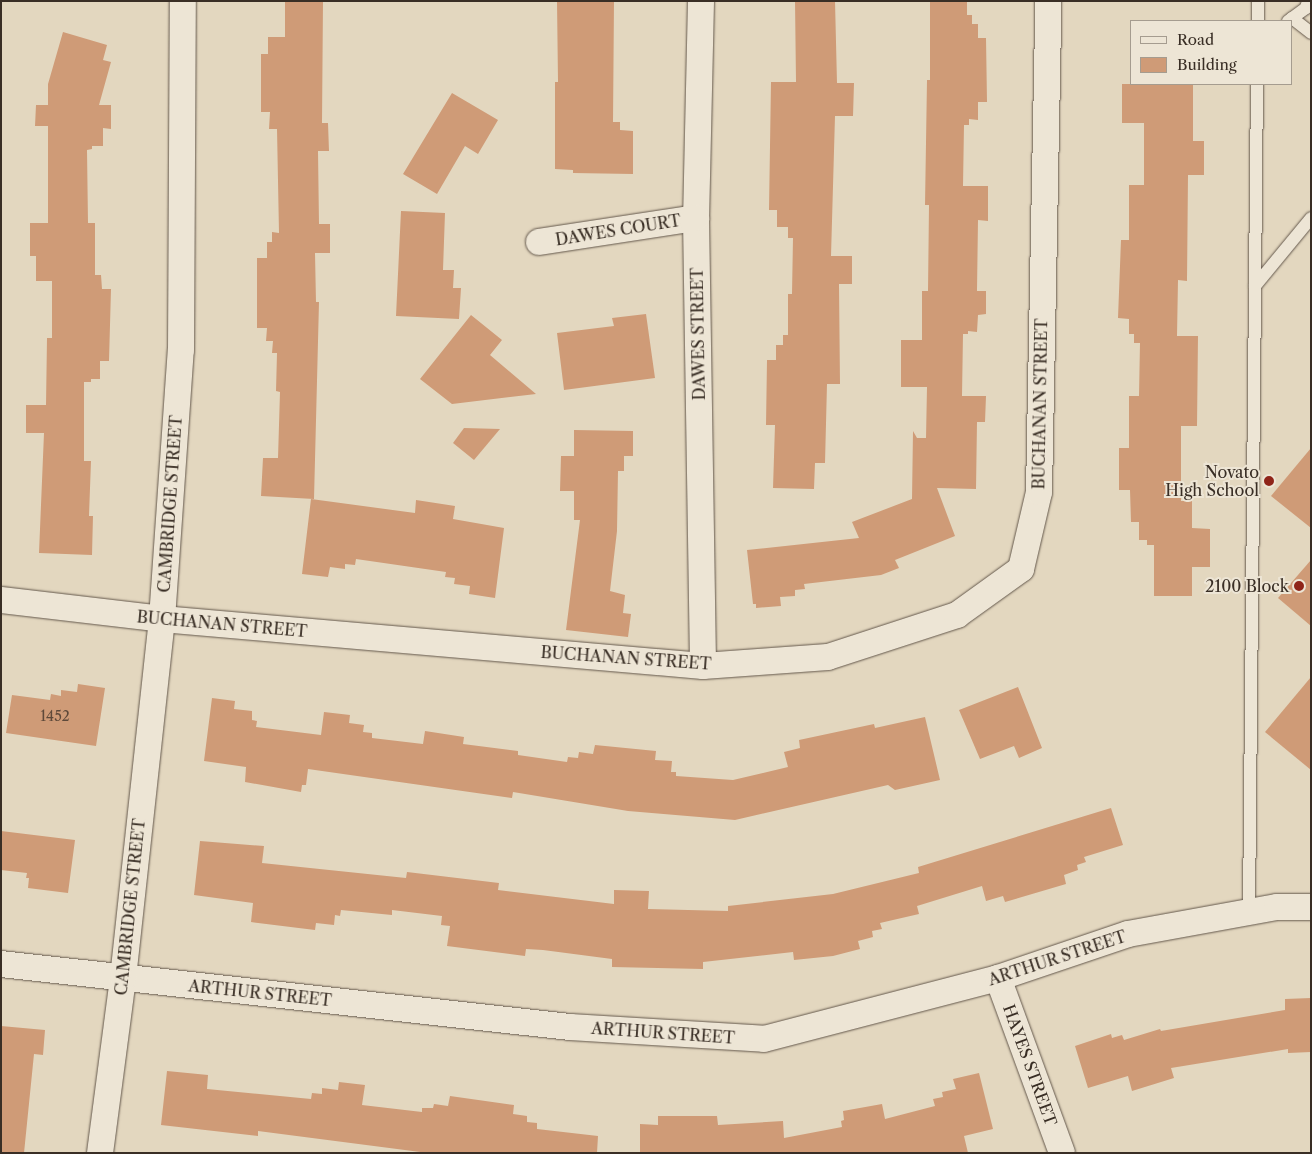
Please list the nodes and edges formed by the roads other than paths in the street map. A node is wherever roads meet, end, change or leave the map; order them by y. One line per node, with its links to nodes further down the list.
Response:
1 (183, 1): 16 (street, CAMBRIDGE STREET)
2 (701, 1): 11 (street, DAWES STREET)
3 (1048, 1): 17 (street, BUCHANAN STREET)
4 (1258, 1): 6 (lane)
5 (1308, 1): 7 (lane)
6 (1258, 20)
7 (1290, 20)
8 (1292, 21): 9 (lane)
9 (1311, 34)
10 (1257, 85): 14 (lane)
11 (696, 218): 13 (street, DAWES COURT); 17 (street, DAWES STREET)
12 (1311, 218): 14 (lane)
13 (539, 242)
14 (1255, 286): 19 (lane)
15 (1, 600): 16 (street, BUCHANAN STREET)
16 (162, 620): 17 (street, BUCHANAN STREET); 21 (street, CAMBRIDGE STREET)
17 (703, 666)
18 (1311, 907): 19 (street, ARTHUR STREET)
19 (1249, 912): 22 (street, ARTHUR STREET)
20 (1, 964): 21 (street, ARTHUR STREET)
21 (123, 978): 22 (street, ARTHUR STREET); 23 (street, CAMBRIDGE STREET)
22 (998, 978): 24 (street, HAYES STREET)
23 (100, 1153)
24 (1062, 1153)

